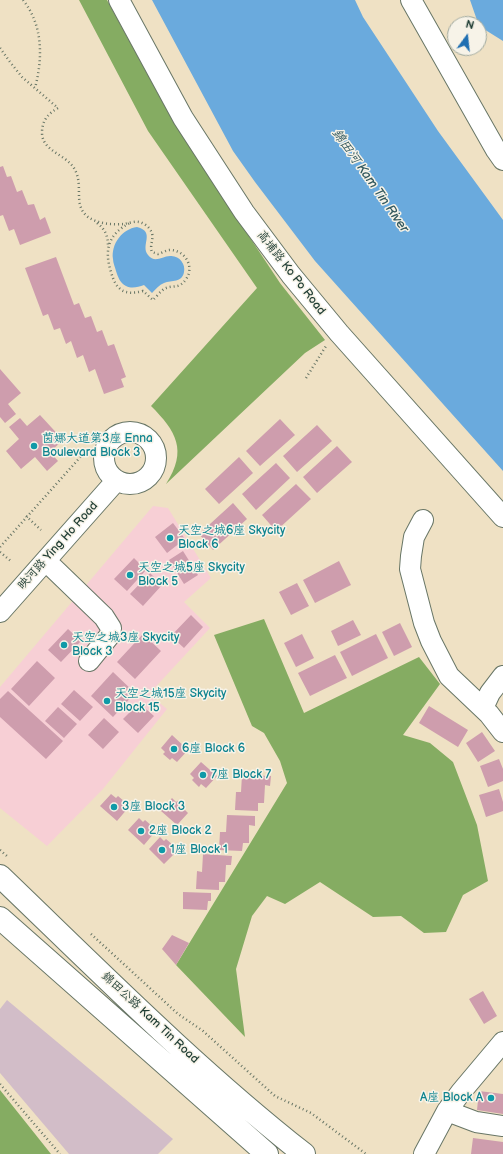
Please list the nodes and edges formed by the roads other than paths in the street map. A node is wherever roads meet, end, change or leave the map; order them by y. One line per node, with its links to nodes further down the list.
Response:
1 (119, 0): 5 (street, 高埔路 Ko Po Road)
2 (411, 0): 3 (street)
3 (501, 151)
4 (116, 481): 7 (street, 映河路 Ying Ho Road)
5 (503, 517)
6 (423, 520): 11 (street)
7 (46, 561): 8 (street, 映河路 Ying Ho Road); 9 (street)
8 (0, 612)
9 (89, 661)
10 (503, 676): 11 (street)
11 (483, 708): 12 (street)
12 (503, 732)
13 (0, 876): 19 (main road, 錦田公路 Kam Tin Road)
14 (0, 918): 18 (main road, 錦田公路 Kam Tin Road)
15 (503, 1042): 16 (street)
16 (447, 1111): 17 (street); 20 (street)
17 (503, 1126)
18 (267, 1154)
19 (304, 1154)
20 (424, 1154)

